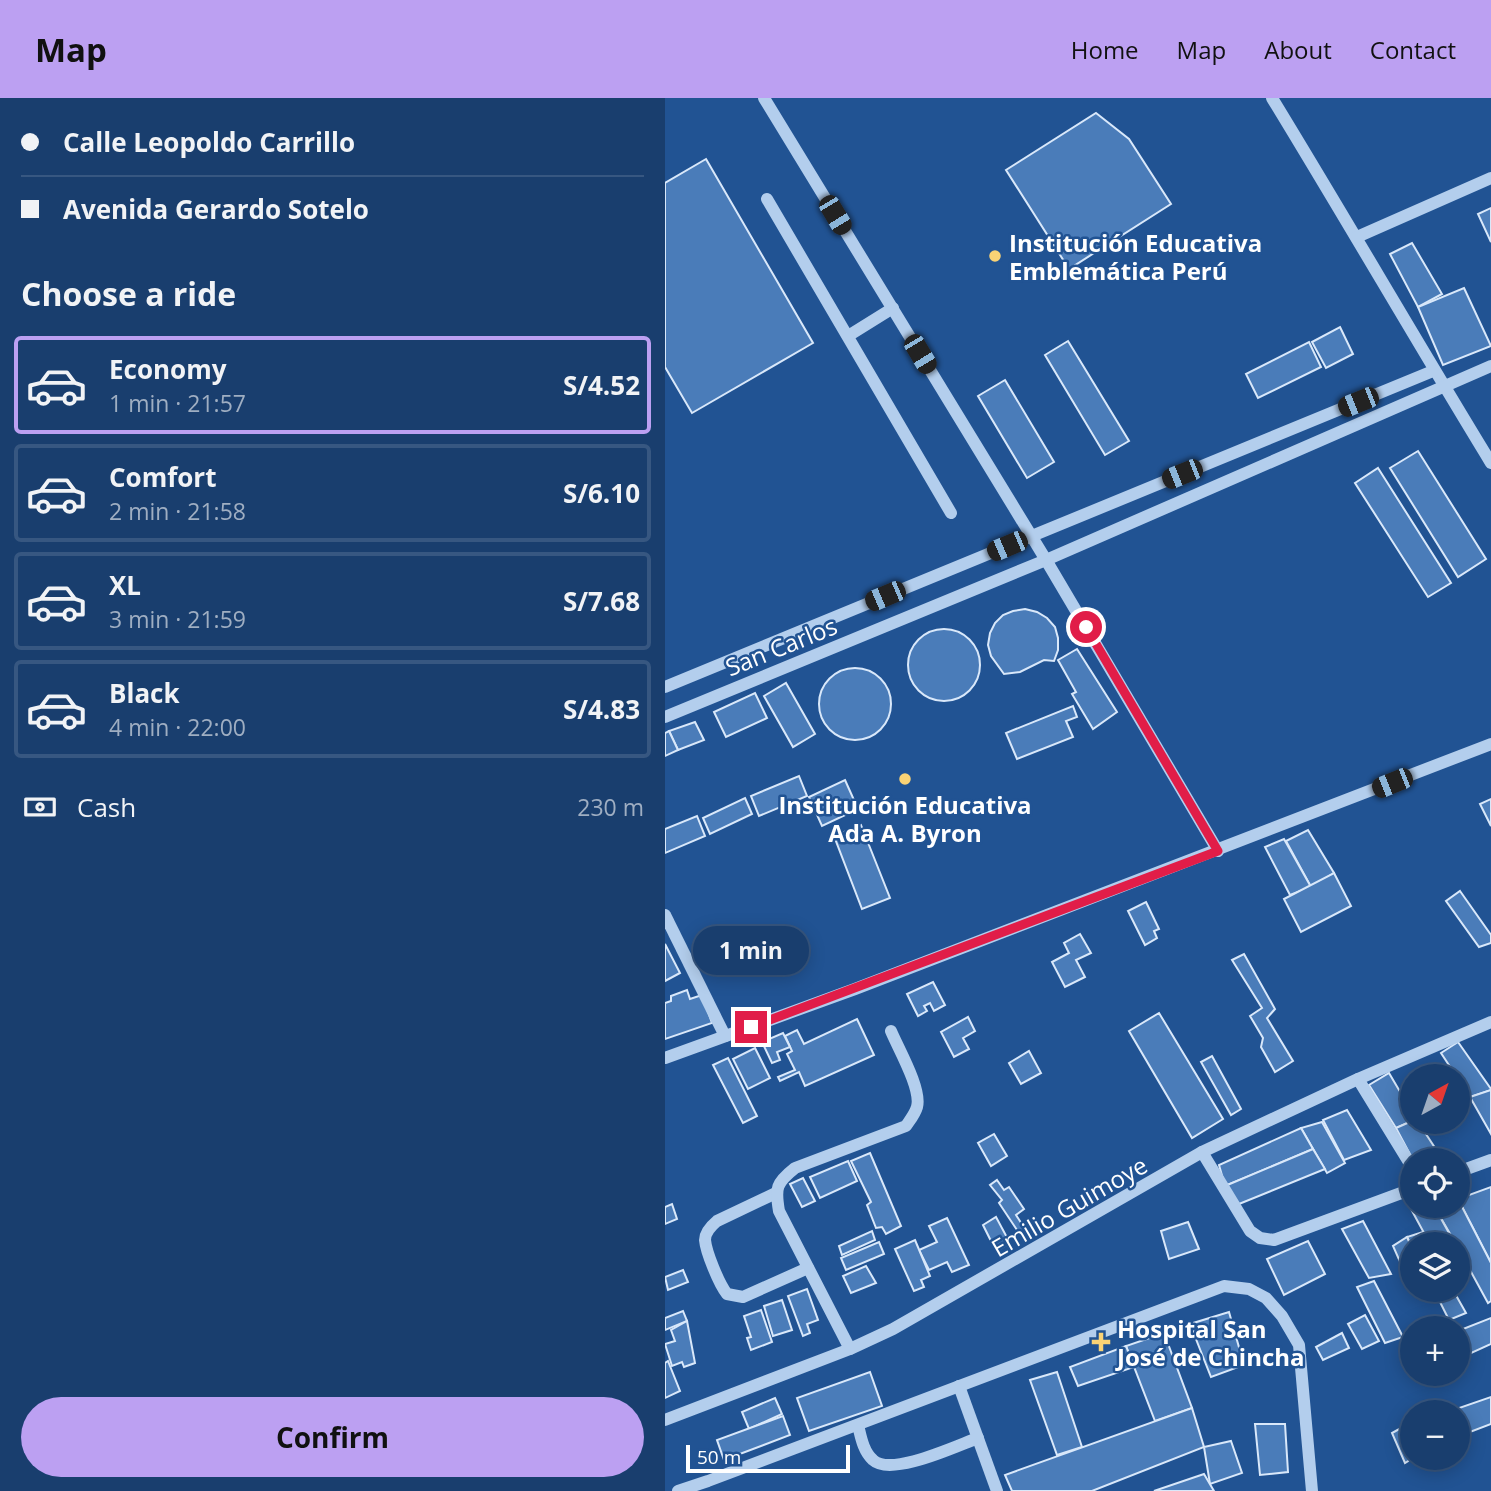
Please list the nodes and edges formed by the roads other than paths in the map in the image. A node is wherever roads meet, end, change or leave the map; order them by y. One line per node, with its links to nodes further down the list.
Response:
1 (764, 98): 6 (street)
2 (1272, 98): 5 (street)
3 (1491, 178): 5 (street)
4 (767, 199): 7 (street)
5 (1357, 237): 9 (street)
6 (893, 308): 7 (street); 13 (street)
7 (848, 335): 12 (street)
8 (1491, 366): 10 (street, San Carlos)
9 (1433, 371): 10 (street); 13 (street, San Carlos)
10 (1444, 387): 11 (street); 14 (street, San Carlos)
11 (1491, 463)
12 (951, 513)
13 (1031, 536): 14 (street); 15 (street, San Carlos)
14 (1046, 560): 16 (street, San Carlos); 18 (street)
15 (665, 687)
16 (665, 717)
17 (1491, 744): 18 (street)
18 (1218, 851): 22 (street)
19 (665, 915): 22 (street)
20 (1491, 1022): 24 (street, Emilio Guimoye)
21 (891, 1031): 29 (street)
22 (726, 1036): 23 (street)
23 (665, 1058)
24 (1358, 1079): 25 (street); 26 (street, Emilio Guimoye)
25 (1400, 1148)
26 (1202, 1153): 30 (street); 32 (street, Emilio Guimoye)
27 (1491, 1160): 28 (street)
28 (1470, 1168)
29 (776, 1193): 31 (street); 31 (street)
30 (1400, 1193)
31 (808, 1268): 32 (street)
32 (850, 1349): 34 (street, Emilio Guimoye)
33 (959, 1386): 35 (street); 36 (street); 39 (street)
34 (665, 1420)
35 (858, 1425): 36 (street); 37 (street)
36 (978, 1438): 38 (street)
37 (678, 1491)
38 (997, 1491)
39 (1312, 1491)

